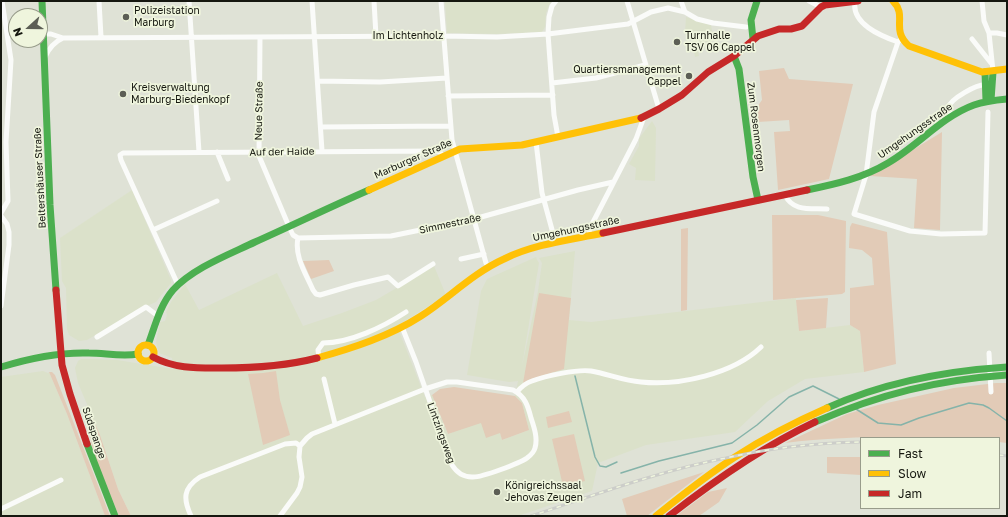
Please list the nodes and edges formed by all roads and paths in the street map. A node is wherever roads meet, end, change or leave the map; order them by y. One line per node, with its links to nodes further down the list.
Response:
1 (2, 1): 19 (street)
2 (99, 1): 27 (street)
3 (189, 1): 28 (street)
4 (312, 1): 24 (street)
5 (374, 1): 25 (street)
6 (441, 1): 26 (street)
7 (556, 1): 21 (street)
8 (627, 1): 17 (street)
9 (681, 1): 16 (street)
10 (757, 1): 32 (main road)
11 (808, 1): 15 (street)
12 (856, 1): 15 (main road); 35 (street)
13 (982, 1): 20 (street)
14 (897, 2): 35 (main road)
15 (821, 7): 32 (main road, Marburger Straße)
16 (685, 12): 17 (street, Im Lichtenholz); 18 (street, Im Lichtenholz)
17 (633, 22): 21 (street, Im Lichtenholz); 40 (street)
18 (746, 27)
19 (4, 30): 73 (street)
20 (989, 33): 23 (street); 39 (street)
21 (548, 34): 26 (street, Im Lichtenholz); 45 (street)
22 (48, 35): 31 (street, Im Lichtenholz)
23 (1007, 35)
24 (314, 36): 25 (street, Im Lichtenholz); 29 (street, Im Lichtenholz); 44 (street)
25 (376, 36): 26 (street, Im Lichtenholz)
26 (443, 36): 43 (street)
27 (102, 37): 28 (street, Im Lichtenholz); 31 (street, Im Lichtenholz)
28 (192, 37): 29 (street, Im Lichtenholz); 61 (street)
29 (260, 37): 63 (street, Neue Straße)
30 (48, 38): 34 (street, Im Lichtenholz)
31 (63, 38): 34 (street, Im Lichtenholz)
32 (753, 39): 37 (main road, Marburger Straße)
33 (972, 39): 39 (street)
34 (57, 41): 38 (street, Im Lichtenholz)
35 (900, 41): 42 (main road); 65 (street)
36 (43, 48): 38 (main road, Beltershäuser Straße)
37 (734, 56): 51 (main road, Marburger Straße); 70 (main road, Zum Rosenmorgen)
38 (44, 60): 93 (main road, Beltershäuser Straße)
39 (992, 64): 42 (street)
40 (645, 65): 45 (street); 51 (street)
41 (1007, 69): 42 (main road)
42 (990, 72): 46 (main road)
43 (447, 78): 44 (street); 48 (street)
44 (318, 81): 56 (street)
45 (552, 83): 47 (street)
46 (989, 86): 49 (main road); 50 (main road); 54 (street)
47 (553, 95): 48 (street); 57 (street)
48 (448, 96): 55 (street)
49 (1007, 99): 50 (main road, Umgehungsstraße)
50 (988, 101): 54 (main road, Umgehungsstraße)
51 (659, 109): 53 (main road, Marburger Straße)
52 (988, 112): 65 (street)
53 (644, 117): 57 (main road, Marburger Straße); 67 (street)
54 (952, 117): 65 (main road, Umgehungsstraße)
55 (450, 126): 56 (street); 60 (street)
56 (321, 127): 59 (street)
57 (558, 137): 58 (main road, Marburger Straße)
58 (536, 142): 60 (main road, Marburger Straße); 69 (street)
59 (322, 151): 63 (street, Auf der Haide); 64 (street, Auf der Haide)
60 (454, 151): 64 (main road, Marburger Straße); 74 (street)
61 (199, 152): 62 (street, Auf der Haide); 76 (street, Auf der Haide)
62 (217, 152): 63 (street, Auf der Haide); 66 (street)
63 (258, 152): 75 (street, Neue Straße)
64 (443, 156): 75 (main road, Marburger Straße)
65 (866, 175): 68 (main road, Umgehungsstraße)
66 (228, 179)
67 (613, 182): 69 (street, Simmestraße); 77 (street)
68 (785, 195): 70 (main road, Umgehungsstraße); 72 (street)
69 (543, 199): 74 (street, Simmestraße); 78 (street)
70 (758, 200): 77 (main road, Umgehungsstraße)
71 (217, 201): 76 (street)
72 (827, 209)
73 (1, 214): 85 (street)
74 (474, 219): 79 (street, Simmestraße); 80 (street)
75 (289, 226): 79 (street); 84 (main road, Marburger Straße)
76 (153, 230): 84 (street)
77 (589, 236): 88 (main road, Umgehungsstraße)
78 (554, 237)
79 (298, 238): 83 (street)
80 (484, 254): 81 (street); 82 (street)
81 (461, 259)
82 (486, 263)
83 (433, 264)
84 (178, 285): 87 (main road, Marburger Straße)
85 (1, 306)
86 (406, 312): 96 (street)
87 (158, 316): 89 (street); 90 (main road, Marburger Straße)
88 (402, 328): 96 (main road, Umgehungsstraße); 101 (street, Lintzingsweg)
89 (97, 337)
90 (148, 345): 94 (main road); 95 (main road)
91 (761, 348): 102 (street)
92 (989, 353): 103 (street)
93 (61, 354): 94 (main road); 97 (main road); 108 (main road, Südspange)
94 (138, 354): 95 (main road)
95 (153, 357): 96 (main road, Umgehungsstraße)
96 (319, 358)
97 (1, 367)
98 (1007, 367): 111 (main road)
99 (1007, 375): 112 (main road)
100 (324, 380): 104 (street)
101 (425, 390): 102 (street, Lintzingsweg); 102 (street, Lintzingsweg); 104 (street)
102 (517, 392)
103 (991, 392)
104 (335, 424): 105 (street)
105 (300, 446): 109 (street); 110 (street)
106 (61, 480): 107 (street)
107 (1, 509)
108 (115, 516)
109 (191, 516)
110 (280, 516)
111 (656, 516)
112 (669, 516)

